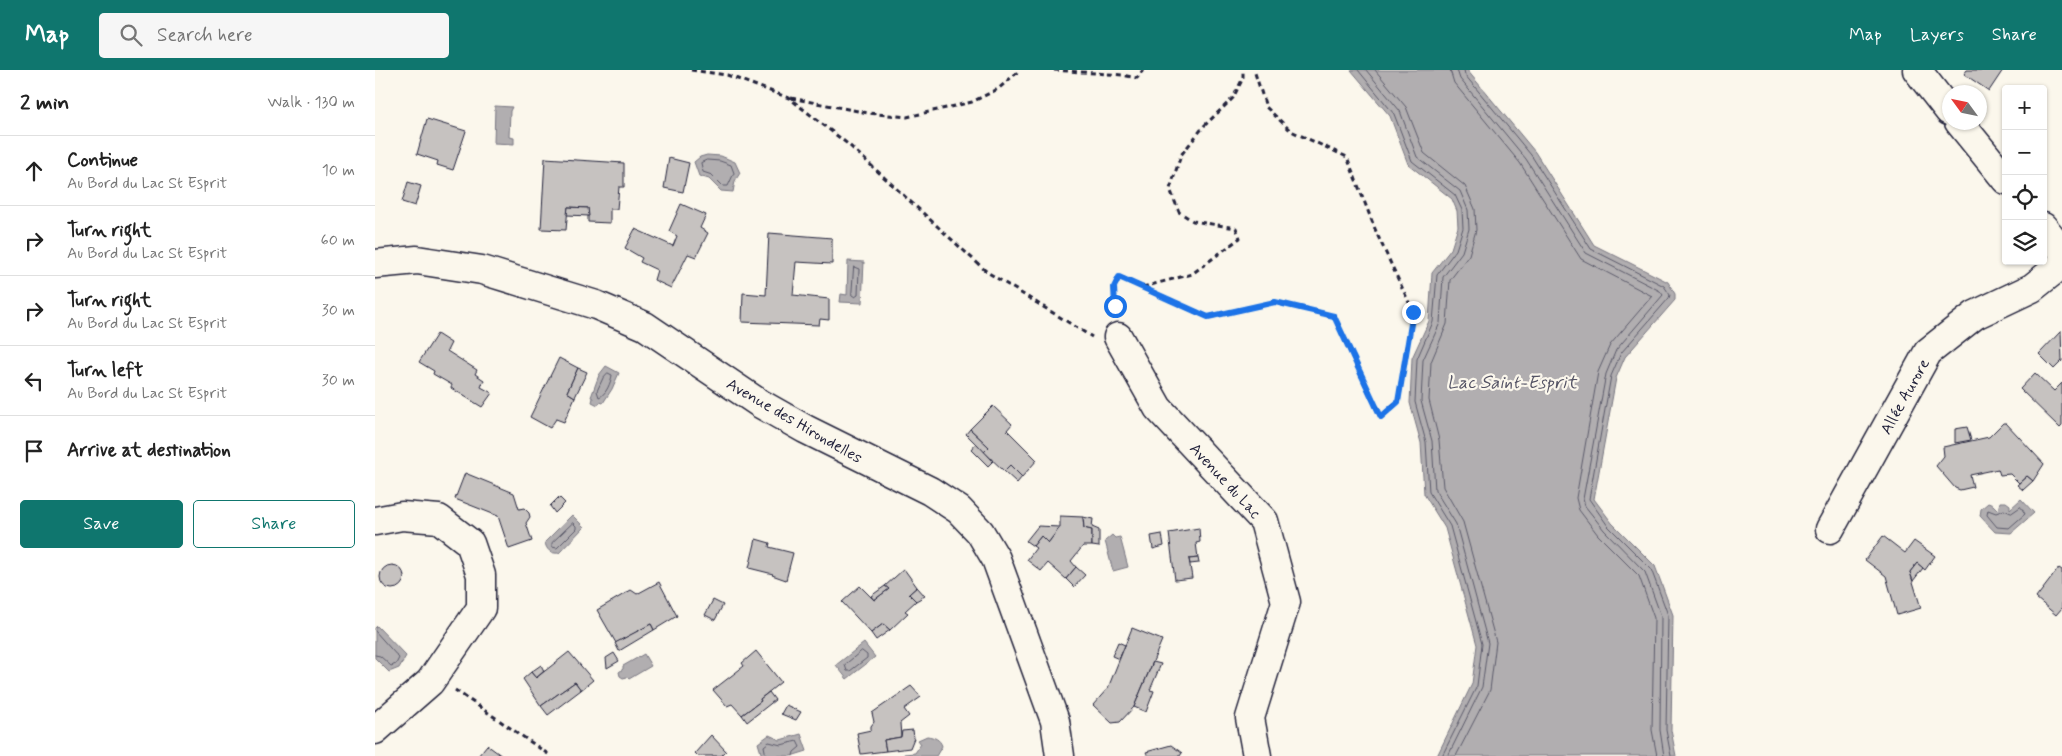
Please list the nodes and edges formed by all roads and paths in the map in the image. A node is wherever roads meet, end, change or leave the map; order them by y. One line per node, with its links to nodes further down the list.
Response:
1 (691, 70): 8 (path)
2 (1020, 70): 8 (path)
3 (1054, 70): 4 (path)
4 (1143, 70)
5 (1243, 70): 16 (path)
6 (1254, 70): 16 (path)
7 (1917, 70): 9 (street)
8 (789, 98): 17 (path)
9 (1942, 102)
10 (1965, 130): 11 (street)
11 (2002, 175)
12 (2047, 232): 13 (street)
13 (2062, 250)
14 (375, 264): 23 (street, Avenue des Hirondelles)
15 (2062, 264): 19 (street, Allée Aurore)
16 (1142, 287): 17 (path)
17 (1107, 338): 24 (street, Avenue du Lac)
18 (375, 521): 20 (street)
19 (1830, 529)
20 (433, 676): 21 (street); 22 (path)
21 (375, 730)
22 (551, 756)
23 (1060, 756)
24 (1257, 756)

